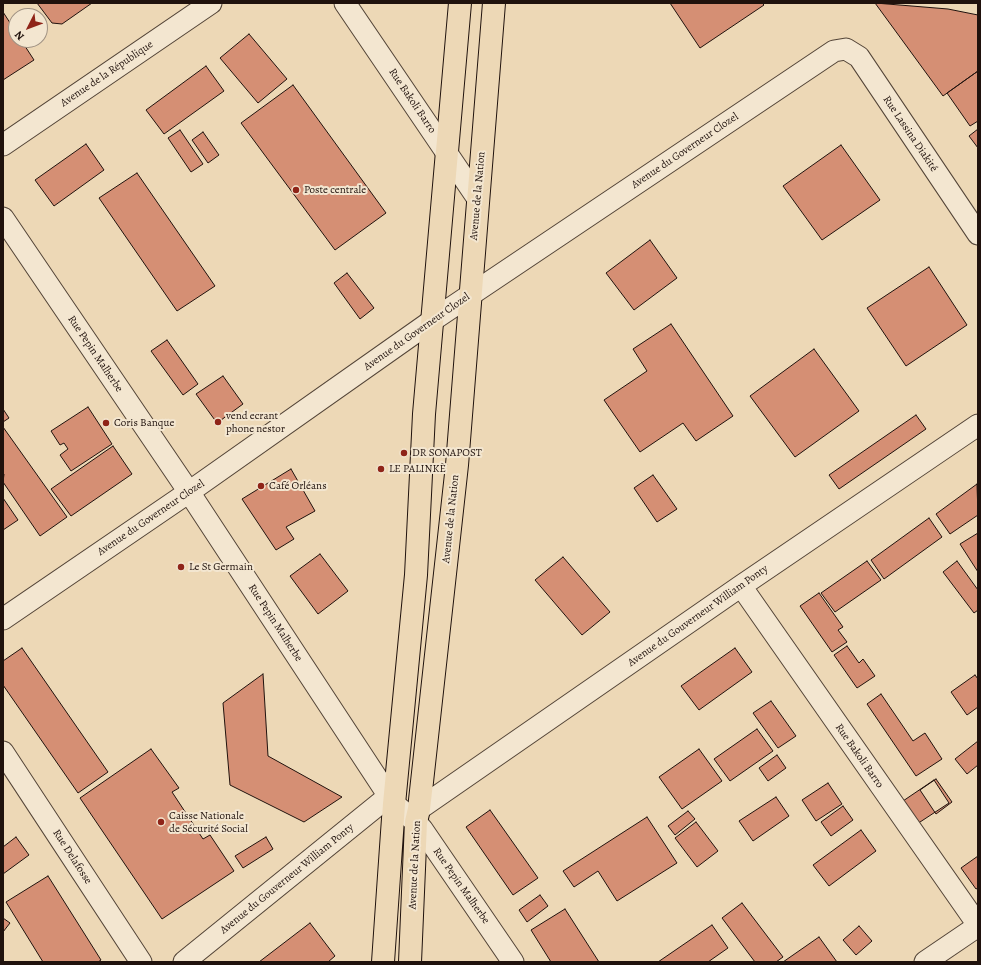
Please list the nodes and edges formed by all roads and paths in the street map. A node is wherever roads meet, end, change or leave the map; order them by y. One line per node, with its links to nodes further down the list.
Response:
1 (211, 3): 6 (street, Avenue de la République)
2 (345, 3): 7 (street, Rue Bakoli Barro)
3 (460, 3): 7 (main road)
4 (494, 3): 8 (main road, Avenue de la Nation)
5 (834, 51): 10 (street, Rue Lassina Diakité); 11 (street, Avenue du Governeur Clozel)
6 (3, 145)
7 (448, 154): 8 (street, Rue Bakoli Barro); 12 (main road)
8 (478, 199): 11 (main road, Avenue de la Nation)
9 (3, 218): 14 (street, Rue Pepin Malherbe)
10 (978, 234)
11 (470, 295): 12 (street, Avenue du Governeur Clozel); 19 (main road, Avenue de la Nation)
12 (433, 320): 14 (street, Avenue du Governeur Clozel); 18 (main road)
13 (978, 425): 15 (street, Avenue du Gouverneur William Ponty)
14 (189, 492): 16 (street, Avenue du Governeur Clozel); 18 (street, Rue Pepin Malherbe)
15 (741, 586): 19 (street, Avenue du Gouverneur William Ponty); 20 (street, Rue Bakoli Barro)
16 (3, 619)
17 (3, 752): 21 (street, Rue Delafosse)
18 (391, 800): 19 (street, Rue Pepin Malherbe); 22 (street, Avenue du Gouverneur William Ponty); 23 (main road)
19 (418, 815): 24 (main road, Avenue de la Nation); 25 (street, Rue Pepin Malherbe)
20 (978, 926): 26 (street)
21 (141, 962)
22 (184, 962)
23 (383, 962)
24 (410, 962)
25 (513, 962)
26 (925, 962)

